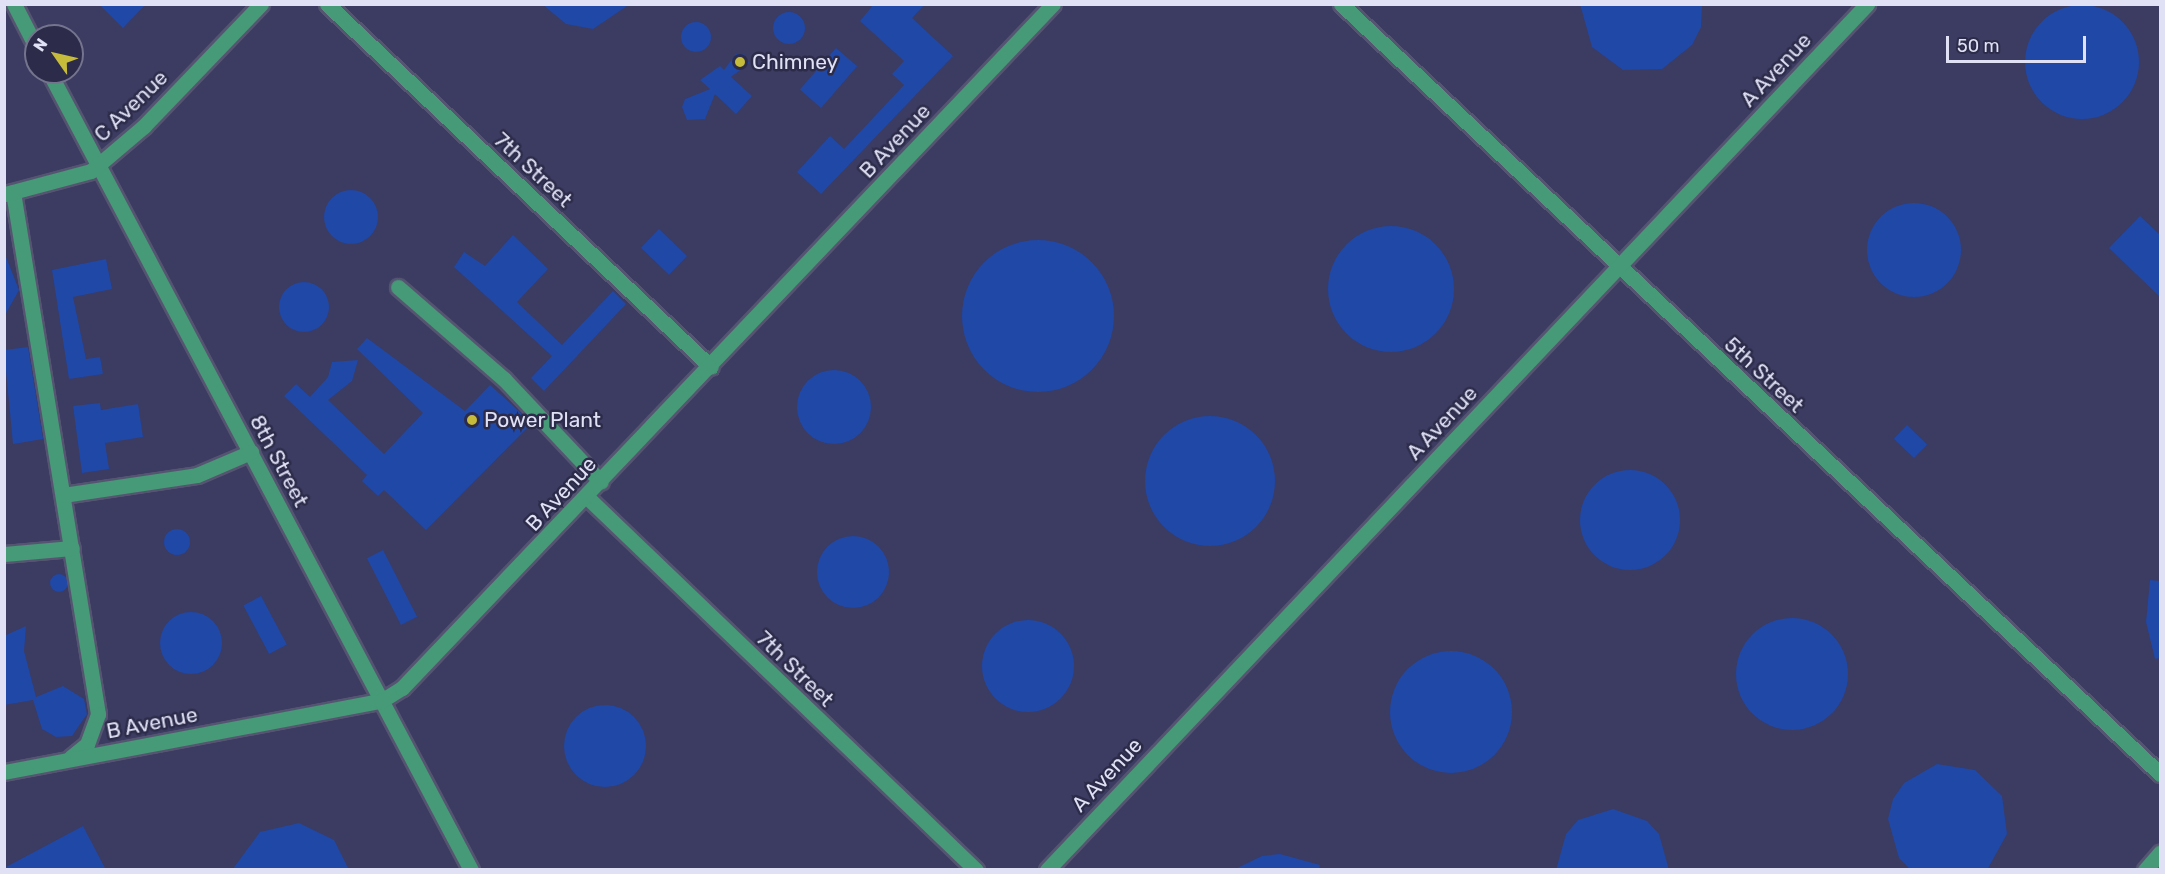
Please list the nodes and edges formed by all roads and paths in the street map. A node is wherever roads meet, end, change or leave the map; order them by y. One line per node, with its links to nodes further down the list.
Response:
1 (14, 4): 7 (lane)
2 (261, 4): 9 (lane, C Avenue)
3 (327, 4): 13 (lane, 7th Street)
4 (1053, 4): 13 (lane, B Avenue)
5 (1341, 4): 11 (lane, 5th Street)
6 (1867, 4): 11 (lane, A Avenue)
7 (24, 24)
8 (55, 84): 9 (lane, 8th Street)
9 (98, 166): 10 (lane, C Avenue); 14 (lane, 8th Street)
10 (9, 193): 16 (lane)
11 (1618, 267): 23 (lane, 5th Street); 27 (lane, A Avenue)
12 (398, 287): 15 (lane)
13 (711, 367): 15 (lane, B Avenue)
14 (251, 452): 16 (lane); 20 (lane, 8th Street)
15 (601, 482): 17 (lane, B Avenue)
16 (63, 495): 18 (lane)
17 (587, 497): 20 (lane, B Avenue); 26 (lane, 7th Street)
18 (72, 548): 19 (lane); 21 (lane)
19 (4, 554)
20 (381, 701): 21 (lane, B Avenue); 25 (lane, 8th Street)
21 (65, 760): 22 (lane, B Avenue)
22 (4, 772)
23 (2160, 774)
24 (2160, 853): 28 (lane)
25 (471, 870)
26 (976, 870)
27 (1047, 870)
28 (2145, 870)

